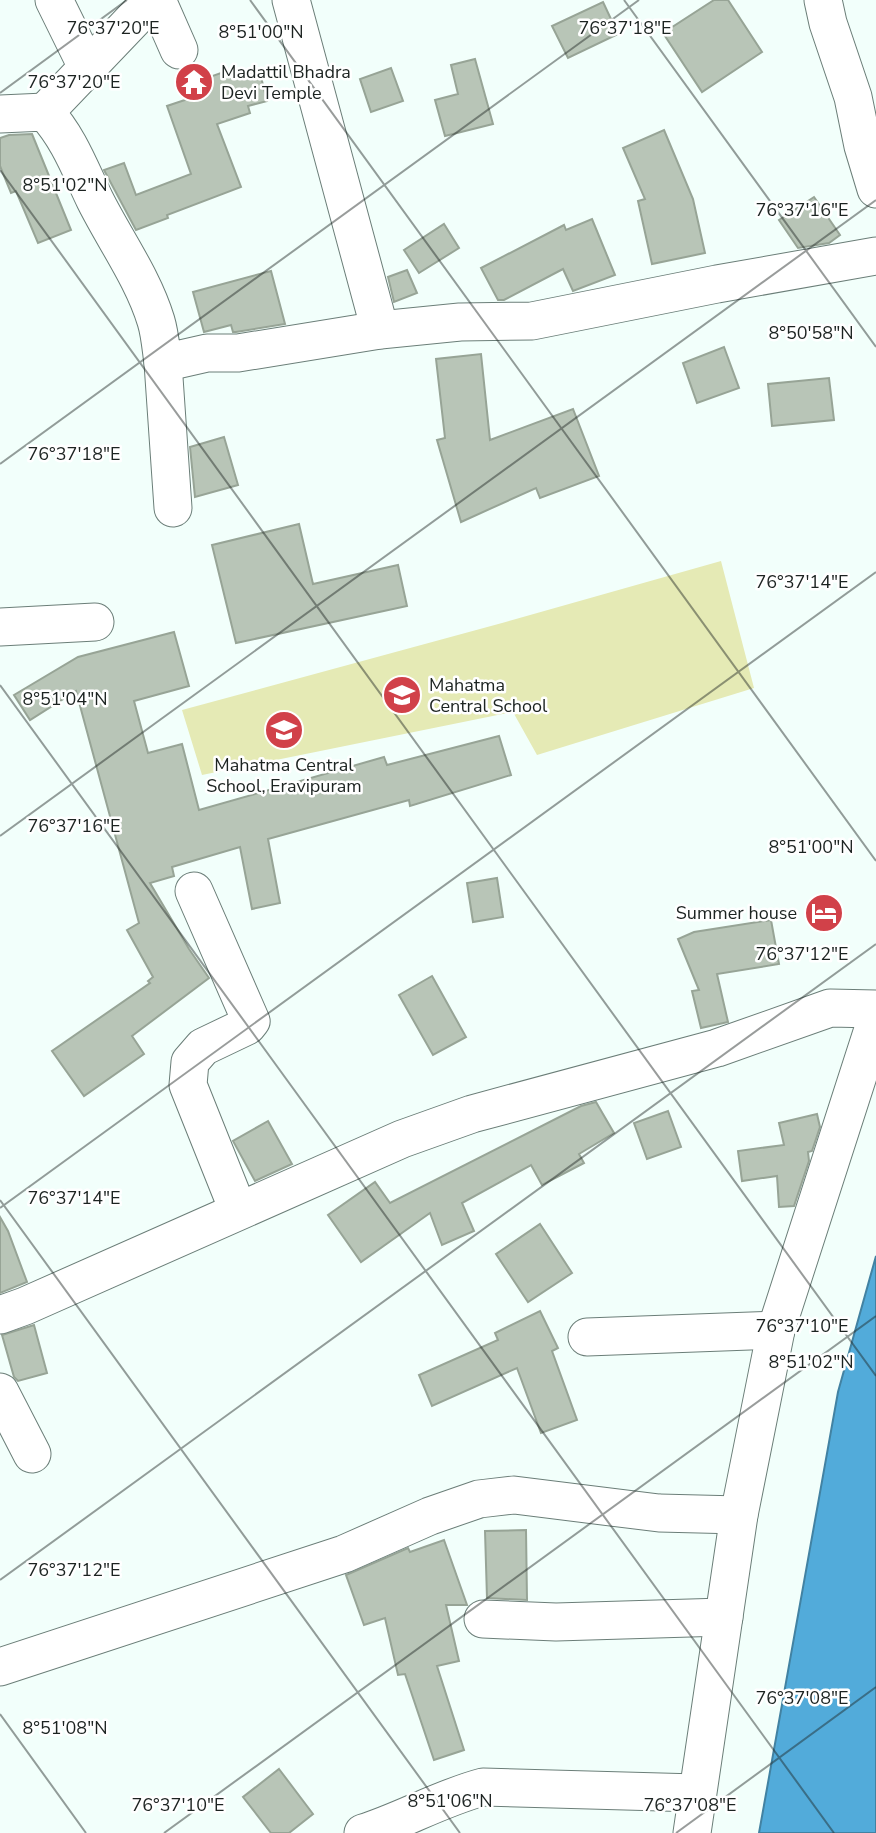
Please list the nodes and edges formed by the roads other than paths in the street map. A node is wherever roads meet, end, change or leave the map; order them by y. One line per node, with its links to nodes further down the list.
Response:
1 (54, 0): 6 (street)
2 (155, 0): 5 (street); 6 (street)
3 (291, 0): 13 (street)
4 (823, 0): 7 (street)
5 (179, 50)
6 (87, 67): 8 (street)
7 (864, 94): 10 (street)
8 (46, 112): 9 (street); 14 (street)
9 (0, 114)
10 (869, 144): 11 (street)
11 (876, 189)
12 (876, 256): 13 (street)
13 (380, 330): 14 (street)
14 (163, 363): 15 (street)
15 (173, 508)
16 (95, 622): 17 (street)
17 (0, 627)
18 (194, 891): 21 (street)
19 (876, 1009): 21 (street)
20 (876, 1020): 23 (street)
21 (238, 1210): 22 (street)
22 (0, 1315)
23 (776, 1330): 24 (street); 27 (street)
24 (587, 1337)
25 (0, 1392): 26 (street)
26 (32, 1454)
27 (739, 1515): 28 (street); 30 (street)
28 (724, 1617): 29 (street); 31 (street)
29 (483, 1619)
30 (0, 1667)
31 (698, 1793): 32 (street); 33 (street)
32 (363, 1833)
33 (692, 1833)

